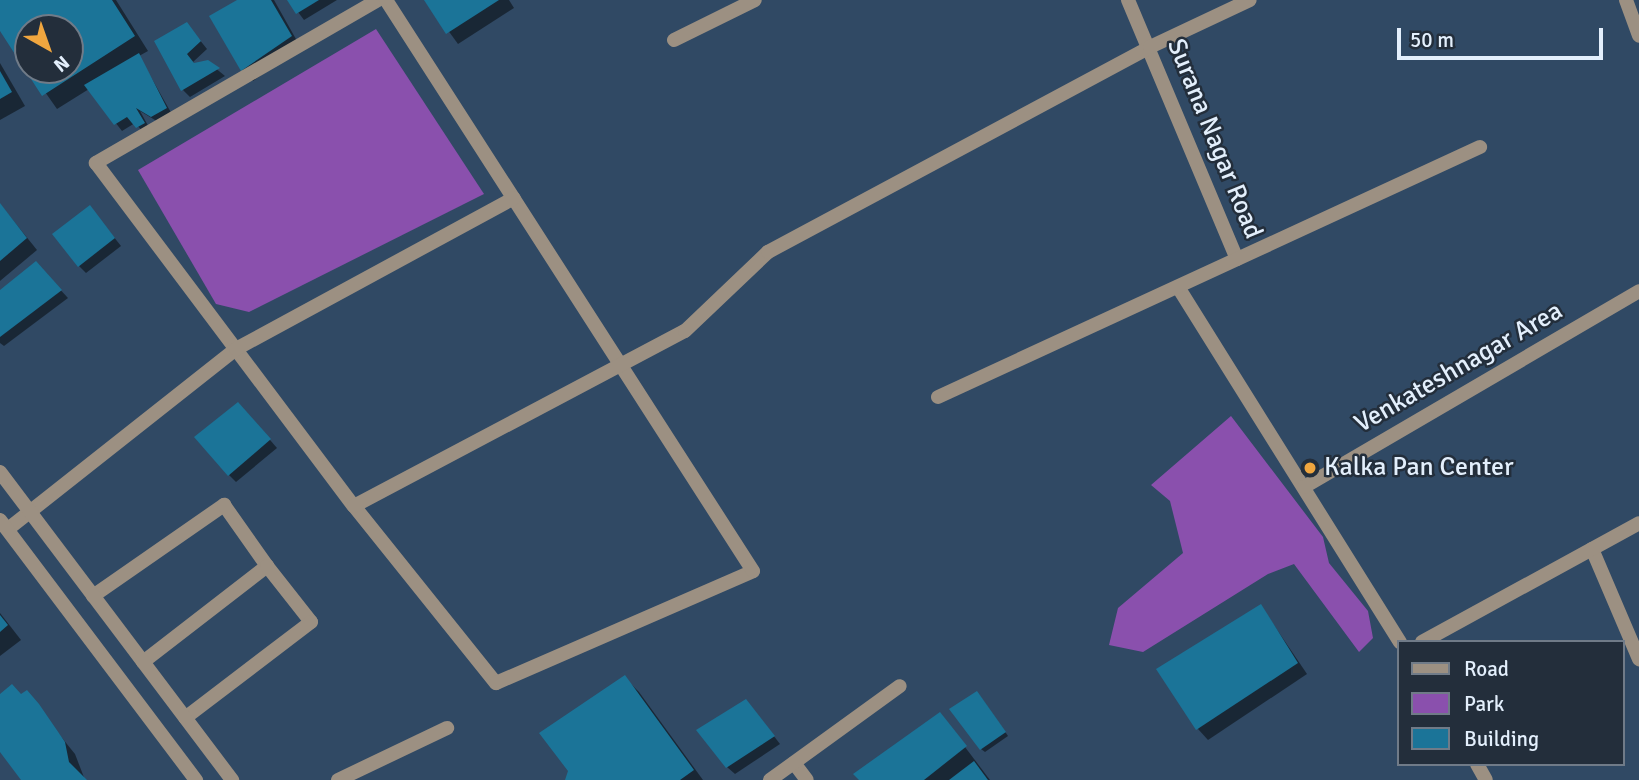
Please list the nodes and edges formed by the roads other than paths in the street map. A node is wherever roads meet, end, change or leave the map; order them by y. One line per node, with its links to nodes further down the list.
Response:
1 (378, 0): 15 (street)
2 (386, 0): 11 (street)
3 (755, 0): 8 (street)
4 (1128, 0): 9 (street, Surana Nagar Road)
5 (1250, 0): 9 (street)
6 (1626, 0): 7 (street)
7 (1639, 36)
8 (674, 40)
9 (1150, 47): 12 (street, Surana Nagar Road); 16 (street)
10 (1480, 148): 12 (street)
11 (514, 198): 15 (street); 16 (street)
12 (1237, 259): 13 (street)
13 (1178, 287): 17 (street); 19 (street)
14 (1639, 291): 19 (street, Venkateshnagar Area)
15 (236, 349): 20 (street); 21 (street)
16 (622, 364): 20 (street); 20 (street)
17 (939, 397)
18 (0, 472): 21 (street)
19 (1304, 488): 27 (street)
20 (354, 506)
21 (30, 511): 23 (street); 26 (street)
22 (1639, 523): 24 (street)
23 (4, 524): 35 (street)
24 (1592, 549): 28 (street); 29 (street)
25 (267, 566): 26 (street); 30 (street); 32 (street)
26 (93, 596): 30 (street)
27 (1399, 640)
28 (1426, 640)
29 (1639, 659)
30 (143, 662): 32 (street)
31 (900, 686): 34 (street)
32 (185, 718): 36 (street)
33 (447, 728): 37 (street)
34 (794, 763): 38 (street); 39 (street)
35 (196, 780)
36 (232, 780)
37 (338, 780)
38 (770, 780)
39 (807, 780)

